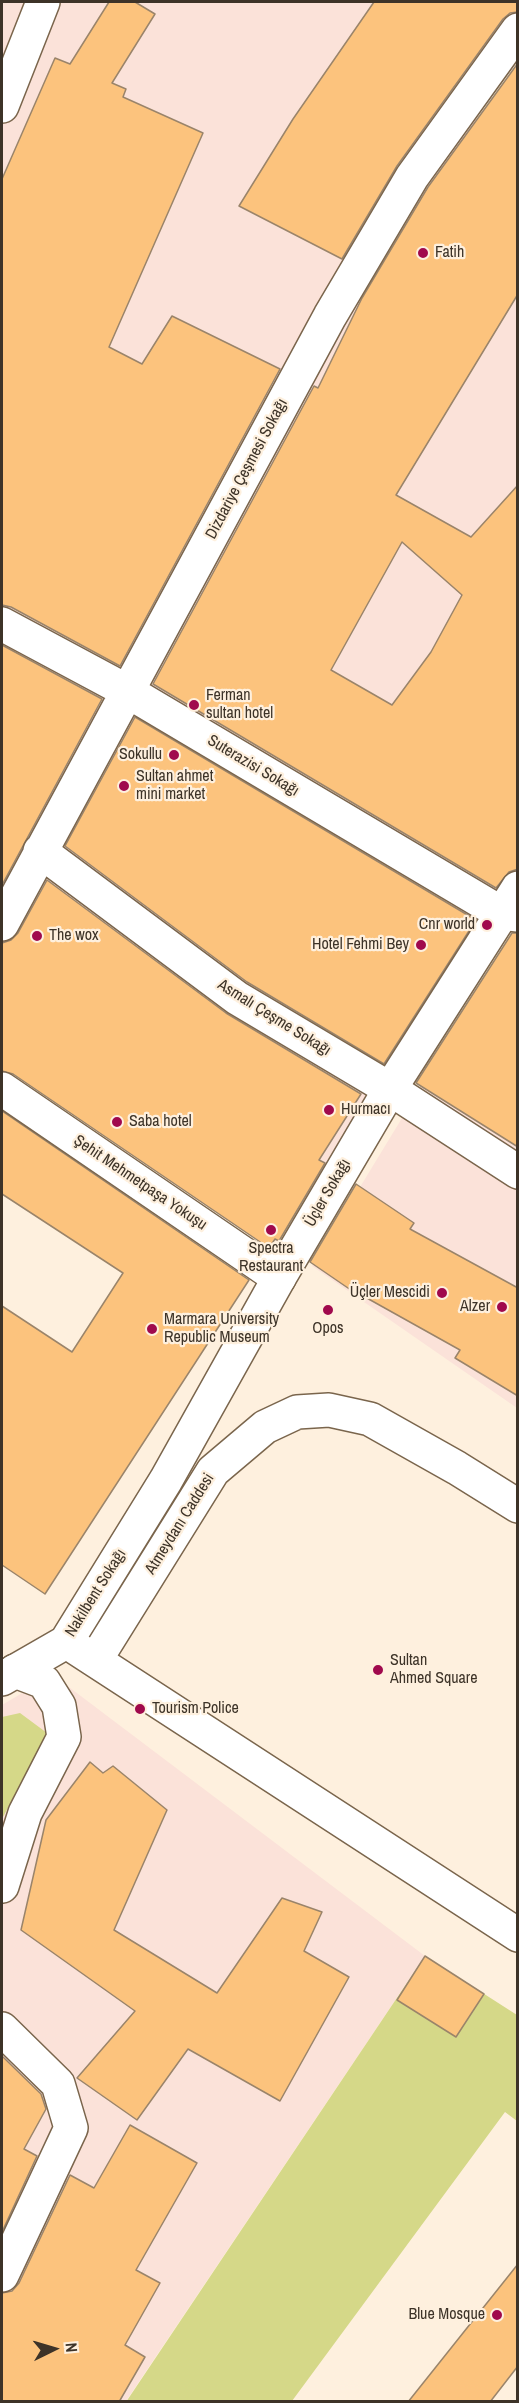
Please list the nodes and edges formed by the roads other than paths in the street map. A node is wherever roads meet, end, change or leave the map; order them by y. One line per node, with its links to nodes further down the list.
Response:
1 (43, 2): 3 (street)
2 (518, 30): 5 (street, Dizdariye Çeşmesi Sokağı)
3 (2, 106)
4 (2, 624): 5 (street, Suterazisi Sokağı)
5 (127, 692): 6 (street, Dizdariye Çeşmesi Sokağı); 7 (street, Suterazisi Sokağı)
6 (40, 851): 8 (street, Dizdariye Çeşmesi Sokağı); 10 (street, Asmalı Çeşme Sokağı)
7 (512, 905): 10 (street, Üçler Sokağı)
8 (2, 924)
9 (2, 1089): 12 (street, Şehit Mehmetpaşa Yokuşu)
10 (390, 1089): 11 (street, Asmalı Çeşme Sokağı); 12 (street, Üçler Sokağı)
11 (518, 1172)
12 (279, 1278): 13 (street, Üçler Sokağı)
13 (166, 1480): 15 (street, Nakilbent Sokağı)
14 (518, 1506): 16 (street, Atmeydanı Caddesi)
15 (66, 1642): 16 (street); 17 (street, Nakilbent Sokağı)
16 (96, 1659): 19 (street)
17 (8, 1675): 18 (street)
18 (2, 1886)
19 (518, 1935)
20 (2, 2029): 21 (street)
21 (2, 2275)

